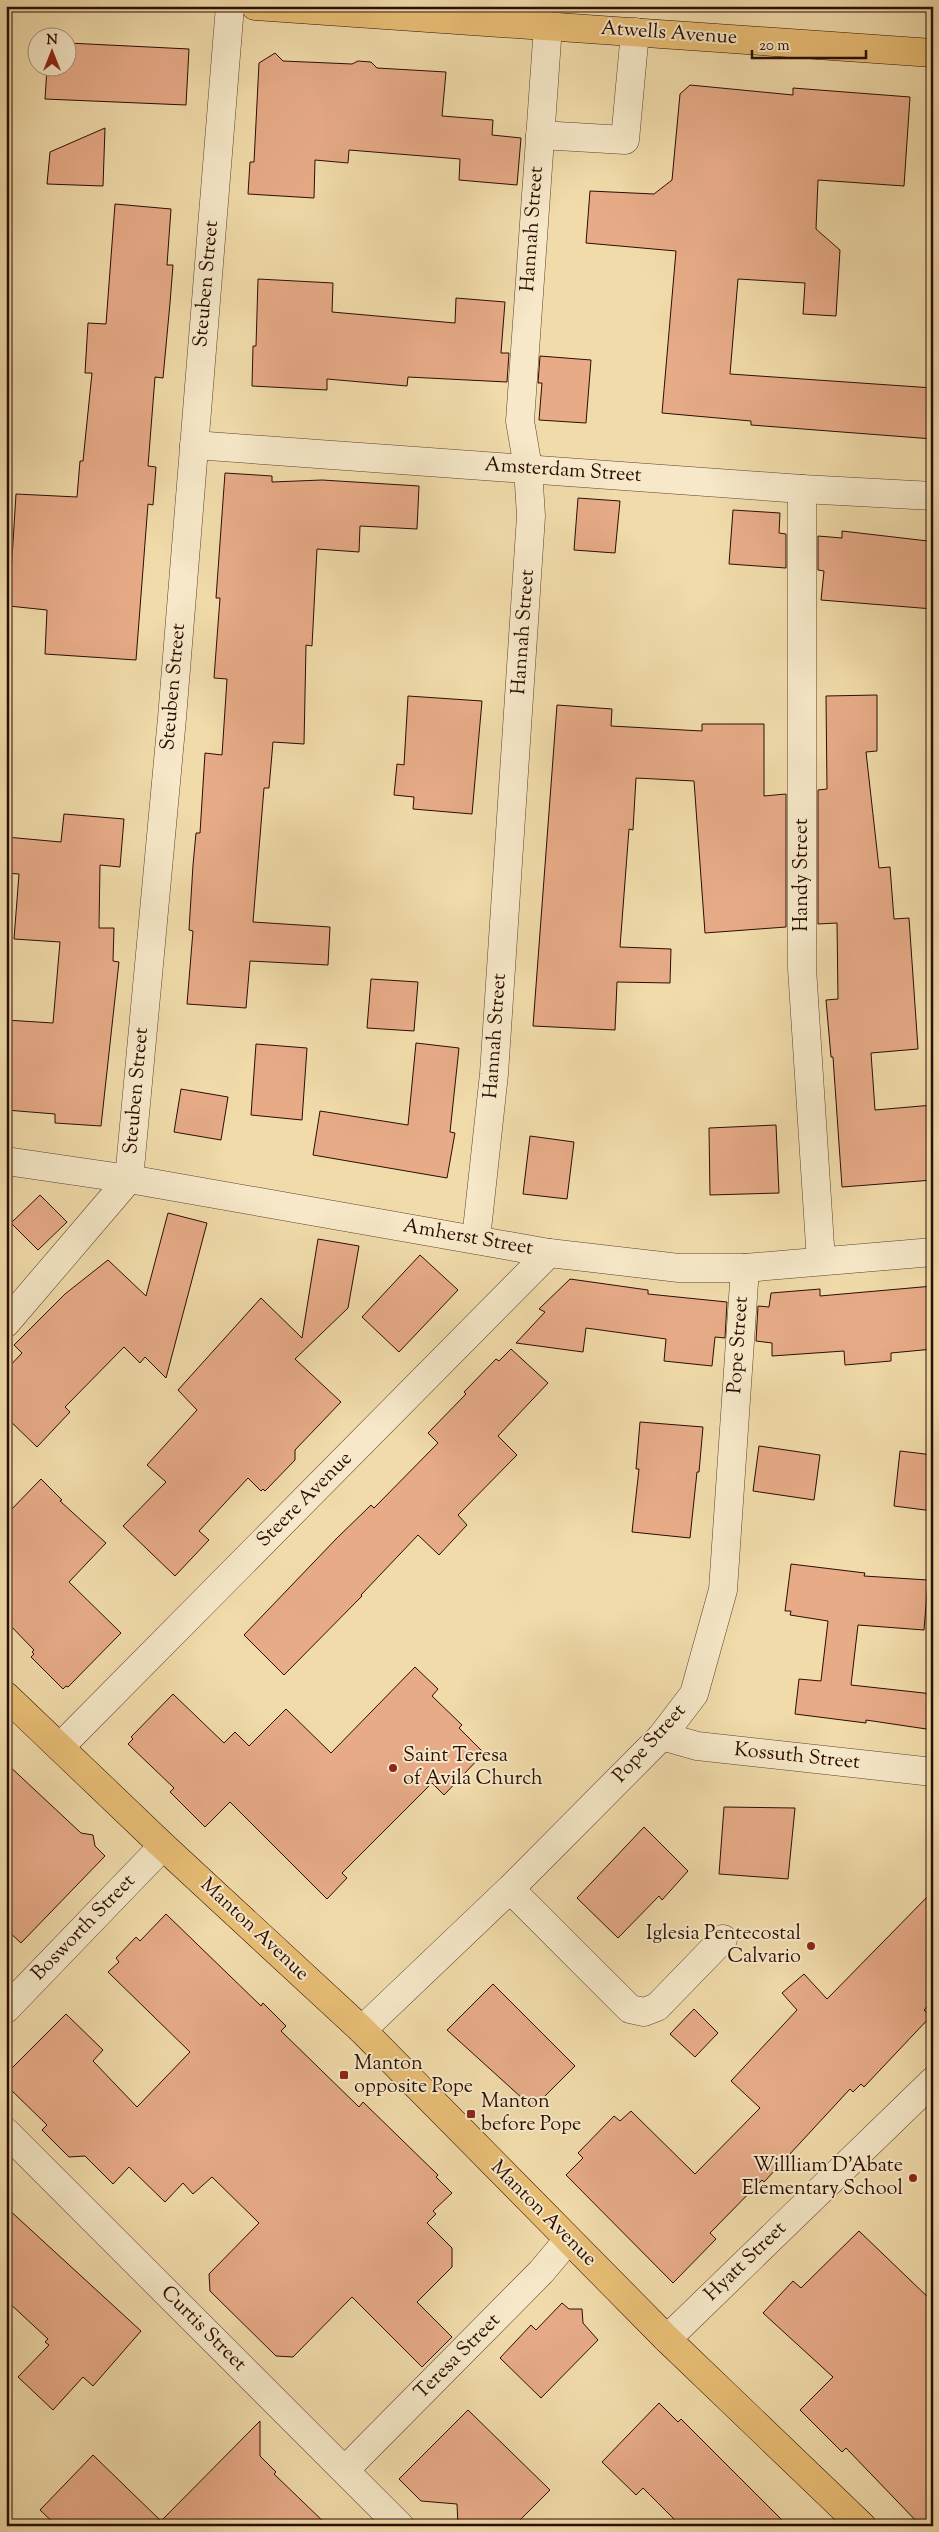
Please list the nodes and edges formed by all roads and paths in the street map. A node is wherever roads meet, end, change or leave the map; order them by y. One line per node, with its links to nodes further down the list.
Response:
1 (230, 6): 7 (street, Steuben Street)
2 (255, 6): 3 (main road, Atwells Avenue)
3 (550, 16): 4 (main road, Atwells Avenue); 6 (street, Hannah Street)
4 (635, 32): 5 (main road, Atwells Avenue); 6 (street)
5 (933, 53)
6 (540, 135): 8 (street, Hannah Street)
7 (194, 445): 8 (street, Amsterdam Street); 12 (street, Steuben Street)
8 (528, 468): 9 (street, Amsterdam Street); 13 (street, Hannah Street)
9 (802, 489): 10 (street, Amsterdam Street); 16 (street, Handy Street)
10 (933, 496)
11 (6, 1161): 12 (street, Amherst Street)
12 (129, 1178): 13 (street, Amherst Street); 18 (street, Steuben Street)
13 (476, 1239): 15 (street, Amherst Street)
14 (933, 1252): 16 (street, Amherst Street)
15 (549, 1253): 17 (street, Amherst Street); 21 (street, Steere Avenue)
16 (820, 1261): 17 (street, Amherst Street)
17 (744, 1268): 20 (street, Pope Street)
18 (6, 1323)
19 (6, 1696): 21 (main road, Manton Avenue)
20 (662, 1736): 22 (street, Kossuth Street); 24 (street, Pope Street)
21 (60, 1747): 23 (main road, Manton Avenue)
22 (933, 1772)
23 (163, 1846): 26 (street, Bosworth Street); 27 (main road, Manton Avenue)
24 (510, 1889): 25 (street); 27 (street, Pope Street)
25 (723, 1939)
26 (6, 2009)
27 (362, 2030): 30 (main road, Manton Avenue)
28 (933, 2081): 31 (street, Hyatt Street)
29 (6, 2132): 32 (street, Curtis Street)
30 (568, 2240): 31 (main road, Manton Avenue); 32 (street, Teresa Street)
31 (667, 2339): 34 (main road, Manton Avenue)
32 (345, 2470): 33 (street, Curtis Street)
33 (400, 2526)
34 (862, 2526)

